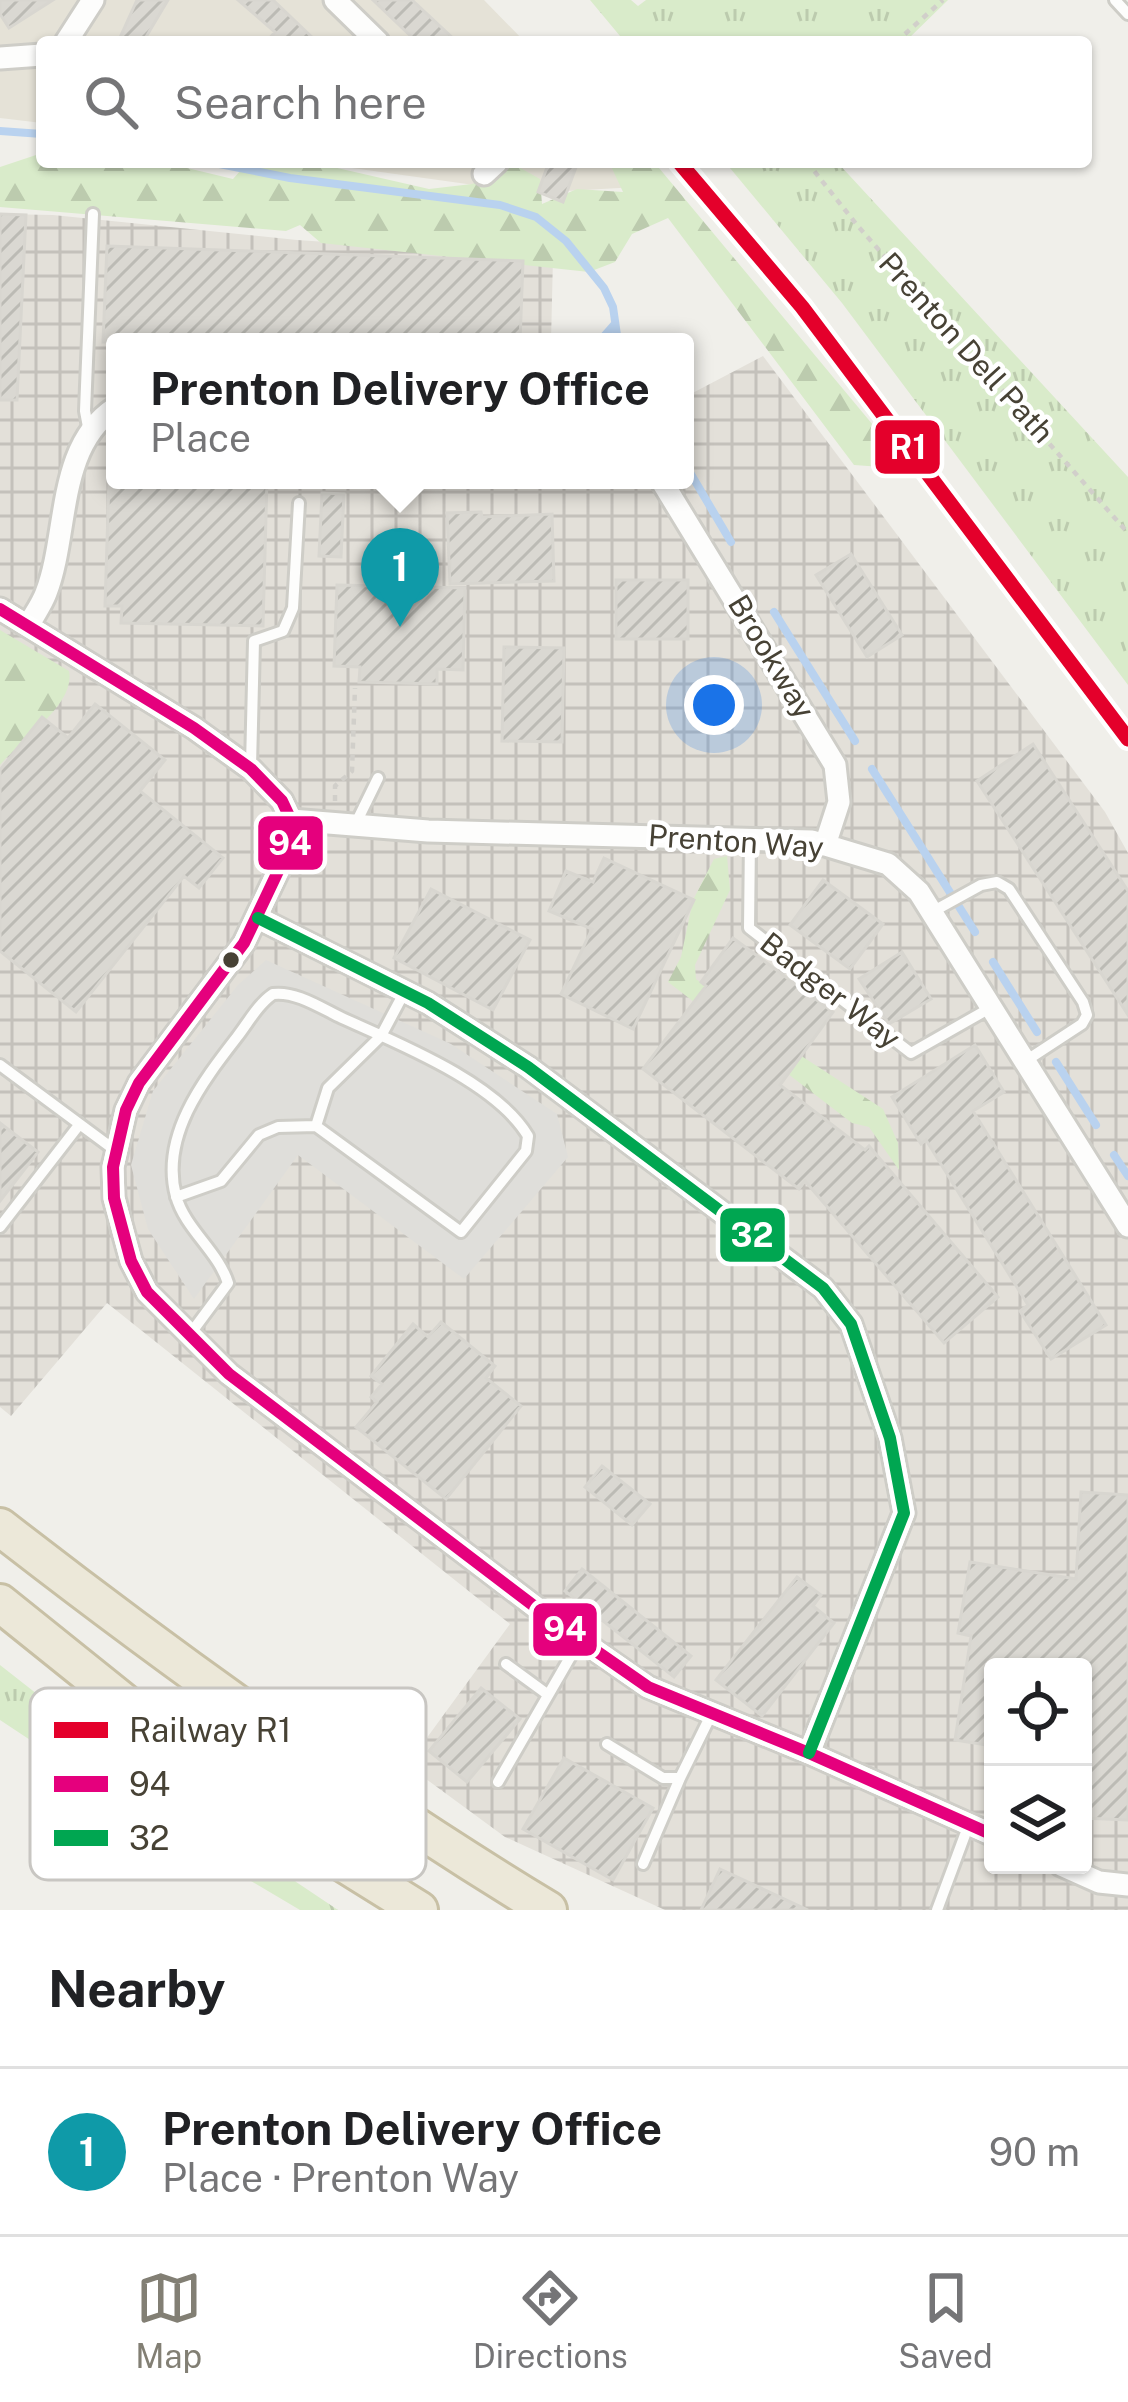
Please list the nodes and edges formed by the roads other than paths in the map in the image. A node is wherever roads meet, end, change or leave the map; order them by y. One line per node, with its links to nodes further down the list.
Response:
1 (93, 0): 5 (street)
2 (335, 0): 6 (street)
3 (1115, 0): 4 (lane)
4 (1128, 14)
5 (70, 36)
6 (372, 36)
7 (36, 55): 8 (street)
8 (0, 58)
9 (93, 214): 11 (lane)
10 (106, 417): 11 (street)
11 (90, 434): 15 (street)
12 (666, 489): 21 (street, Brookway)
13 (298, 503): 16 (lane)
14 (0, 609): 15 (street)
15 (28, 626): 16 (street)
16 (251, 769): 18 (street)
17 (378, 778): 19 (lane)
18 (292, 820): 19 (street, Prenton Way); 23 (street)
19 (345, 822): 20 (street, Prenton Way)
20 (750, 838): 21 (street, Prenton Way); 25 (lane, Badger Way)
21 (825, 845): 22 (street, Prenton Way)
22 (932, 912): 25 (street, Prenton Way); 27 (lane)
23 (258, 918): 24 (street); 31 (street)
24 (404, 991): 26 (lane); 47 (street)
25 (990, 1008): 27 (street, Prenton Way)
26 (381, 1036): 30 (lane); 30 (lane); 32 (lane)
27 (1023, 1063): 33 (street, Prenton Way)
28 (0, 1065): 29 (lane)
29 (79, 1125): 31 (lane); 34 (lane)
30 (316, 1126): 32 (lane)
31 (116, 1151): 35 (street)
32 (176, 1197): 35 (lane)
33 (1128, 1226)
34 (0, 1227)
35 (188, 1338): 40 (street)
36 (0, 1506): 39 (highway)
37 (0, 1526): 39 (highway)
38 (0, 1603): 42 (highway)
39 (133, 1630): 43 (highway)
40 (580, 1640): 44 (lane); 45 (street)
41 (506, 1664): 44 (lane)
42 (106, 1688)
43 (216, 1688)
44 (547, 1694): 49 (lane)
45 (712, 1713): 47 (street); 48 (lane)
46 (607, 1744): 48 (lane)
47 (809, 1753): 50 (street)
48 (680, 1778): 53 (lane)
49 (498, 1782)
50 (969, 1825): 51 (street); 59 (lane)
51 (984, 1831)
52 (426, 1835): 58 (highway)
53 (644, 1864)
54 (1081, 1874): 56 (street)
55 (371, 1880): 57 (highway)
56 (1128, 1885)
57 (419, 1910)
58 (548, 1910)
59 (937, 1910)

